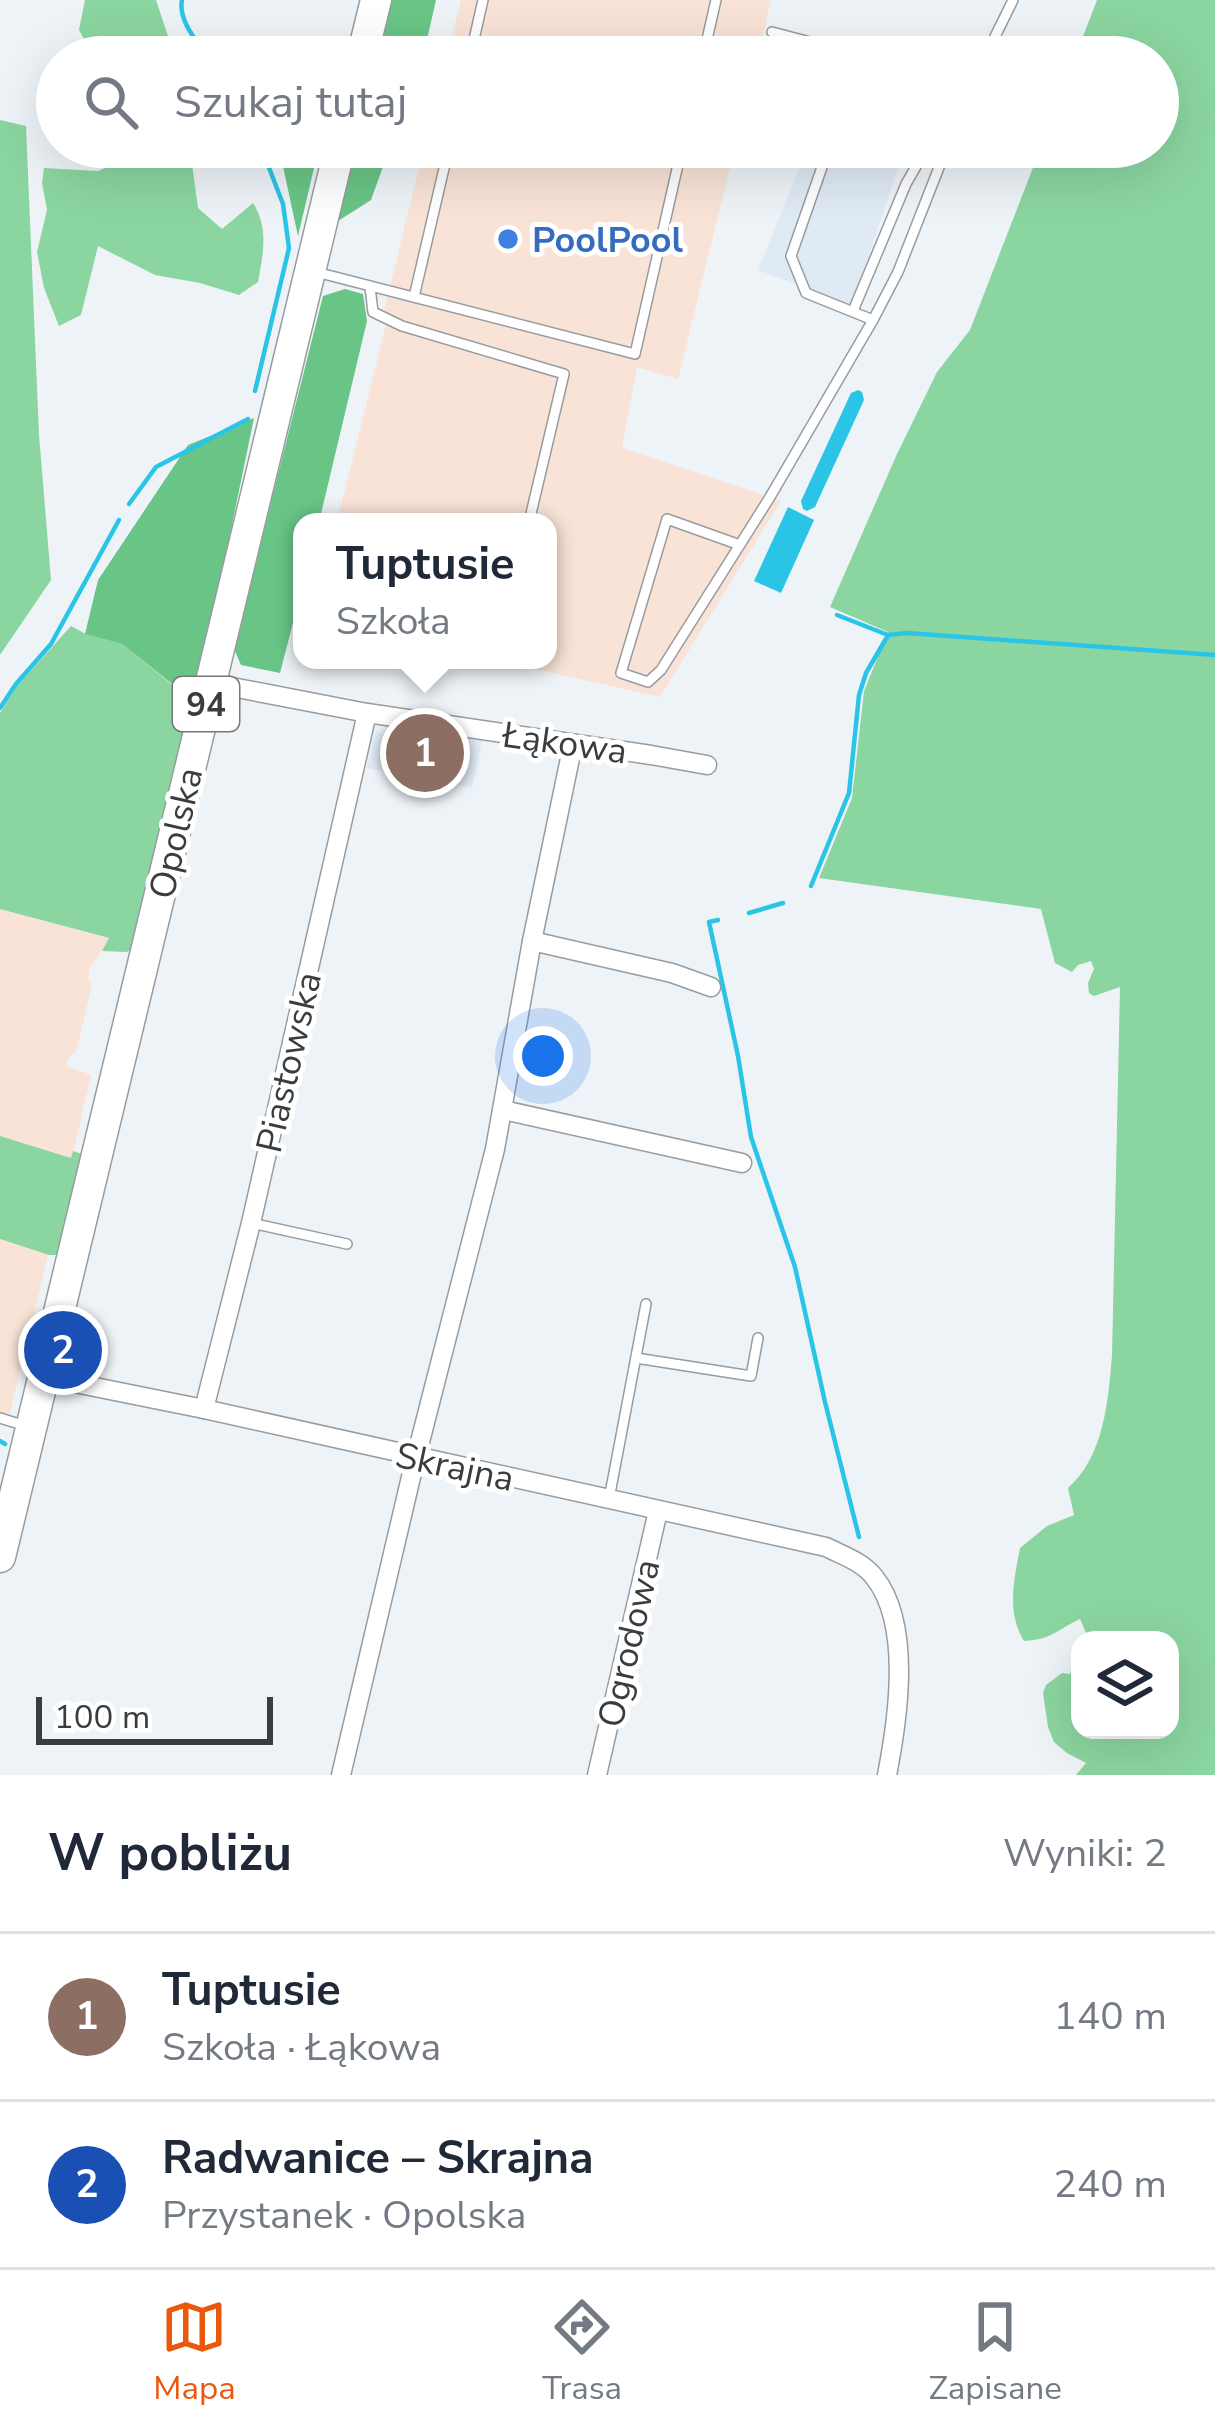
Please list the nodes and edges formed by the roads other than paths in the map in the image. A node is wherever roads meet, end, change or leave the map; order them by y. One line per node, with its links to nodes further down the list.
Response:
1 (376, 0): 6 (main road)
2 (483, 0): 7 (lane)
3 (716, 0): 8 (lane)
4 (1013, 0): 10 (lane)
5 (772, 32): 9 (lane)
6 (367, 36)
7 (475, 36)
8 (708, 36)
9 (787, 36)
10 (995, 36)
11 (335, 168): 17 (main road, Opolska / 94)
12 (444, 168): 19 (lane)
13 (677, 168): 19 (lane)
14 (822, 168): 20 (lane)
15 (915, 168): 20 (lane)
16 (939, 168): 21 (lane)
17 (310, 271): 18 (lane); 24 (main road, Opolska / 94)
18 (370, 287): 19 (lane); 22 (lane)
19 (414, 297)
20 (853, 311): 21 (lane)
21 (873, 320): 23 (lane)
22 (531, 513)
23 (740, 545): 23 (lane)
24 (211, 683): 25 (street, Łąkowa); 37 (main road, Opolska / 94)
25 (368, 713): 26 (street, Łąkowa); 32 (street, Piastowska)
26 (573, 744): 27 (street, Łąkowa); 28 (street)
27 (707, 765)
28 (532, 941): 29 (street); 30 (street)
29 (711, 987)
30 (502, 1110): 31 (street); 41 (street)
31 (742, 1163)
32 (251, 1223): 33 (lane); 38 (street, Piastowska)
33 (347, 1244)
34 (646, 1304): 36 (lane)
35 (758, 1338): 36 (lane)
36 (636, 1358): 42 (lane)
37 (44, 1377): 38 (street, Skrajna); 40 (main road, Opolska / 94)
38 (204, 1409): 41 (street, Skrajna)
39 (0, 1418): 40 (lane)
40 (29, 1438): 44 (main road, 94)
41 (416, 1457): 42 (street, Skrajna); 45 (street)
42 (609, 1499): 43 (street, Skrajna)
43 (658, 1511): 46 (street, Ogrodowa); 47 (street, Skrajna)
44 (0, 1557)
45 (340, 1775)
46 (597, 1775)
47 (886, 1775)

